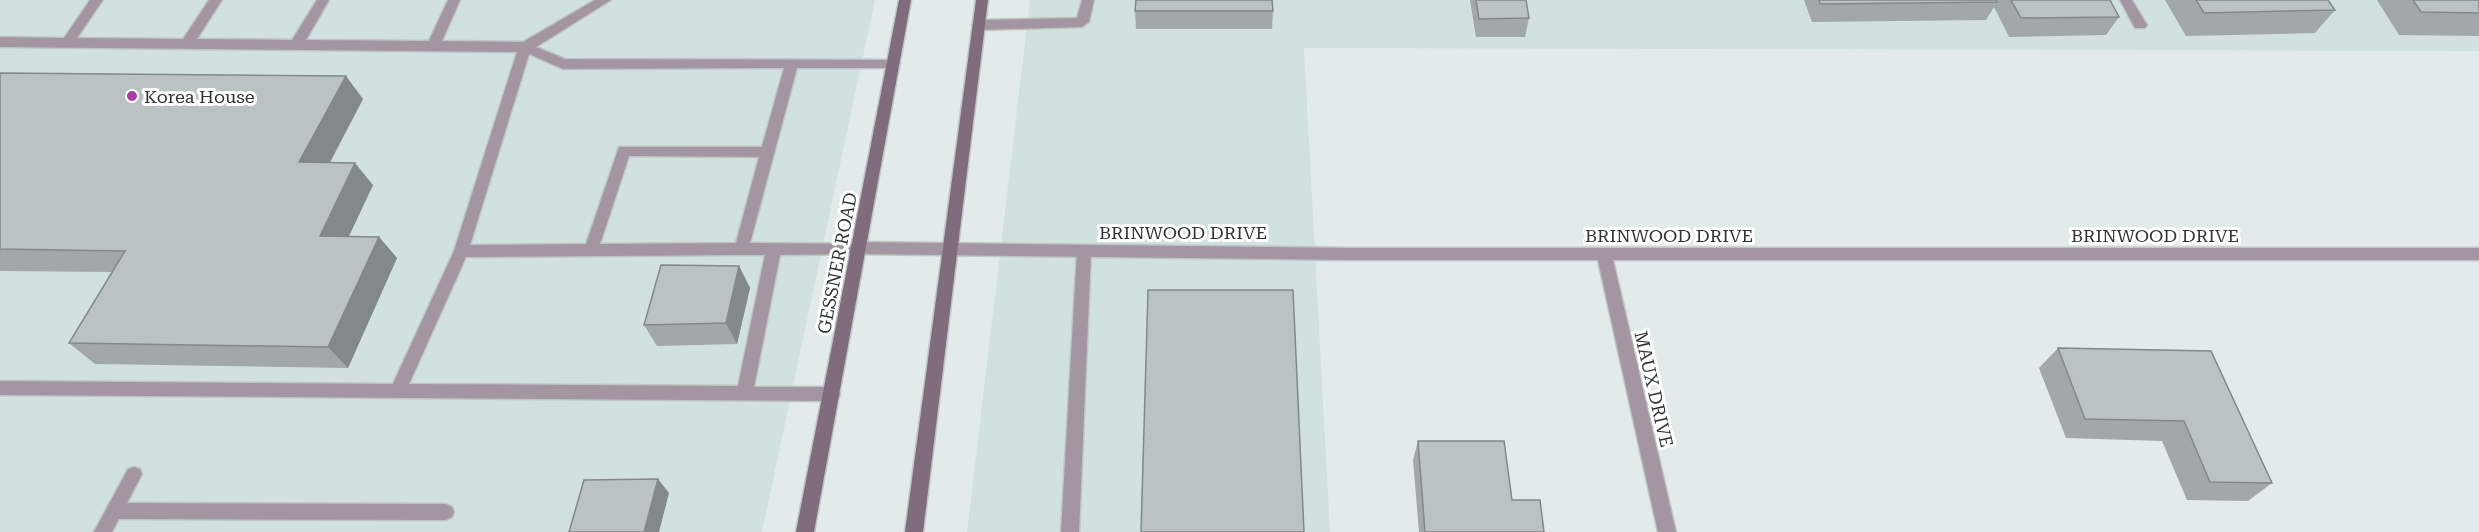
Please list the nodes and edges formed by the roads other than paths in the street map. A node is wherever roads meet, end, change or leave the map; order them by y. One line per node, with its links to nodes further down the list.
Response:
1 (97, 0): 13 (street)
2 (216, 0): 14 (street)
3 (323, 0): 15 (street)
4 (454, 0): 16 (street)
5 (605, 0): 17 (street)
6 (905, 0): 19 (main road, GESSNER ROAD)
7 (982, 0): 11 (main road)
8 (1088, 0): 11 (street)
9 (2126, 0): 10 (street)
10 (2140, 24)
11 (979, 25): 25 (main road)
12 (0, 42): 13 (street)
13 (67, 43): 14 (street)
14 (187, 44): 15 (street)
15 (296, 45): 16 (street)
16 (433, 46): 17 (street)
17 (525, 47): 18 (street); 26 (street)
18 (792, 63): 19 (street); 20 (street)
19 (893, 63): 21 (main road, GESSNER ROAD)
20 (768, 152): 23 (street); 24 (street)
21 (860, 248): 22 (street, BRINWOOD DRIVE); 25 (street, BRINWOOD DRIVE); 33 (main road, GESSNER ROAD)
22 (774, 249): 24 (street, BRINWOOD DRIVE); 32 (street)
23 (591, 250): 24 (street, BRINWOOD DRIVE); 26 (street, BRINWOOD DRIVE)
24 (741, 250)
25 (951, 250): 27 (street, BRINWOOD DRIVE); 39 (main road)
26 (461, 251): 31 (street)
27 (1084, 251): 28 (street, BRINWOOD DRIVE); 40 (street)
28 (1604, 254): 29 (street, BRINWOOD DRIVE); 41 (street, MAUX DRIVE)
29 (2479, 254)
30 (0, 388): 31 (street)
31 (398, 391): 32 (street)
32 (745, 393): 33 (street)
33 (832, 394): 38 (main road, GESSNER ROAD)
34 (134, 474): 35 (street)
35 (114, 511): 36 (street); 37 (street)
36 (446, 512)
37 (103, 532)
38 (806, 532)
39 (914, 532)
40 (1070, 532)
41 (1667, 532)

